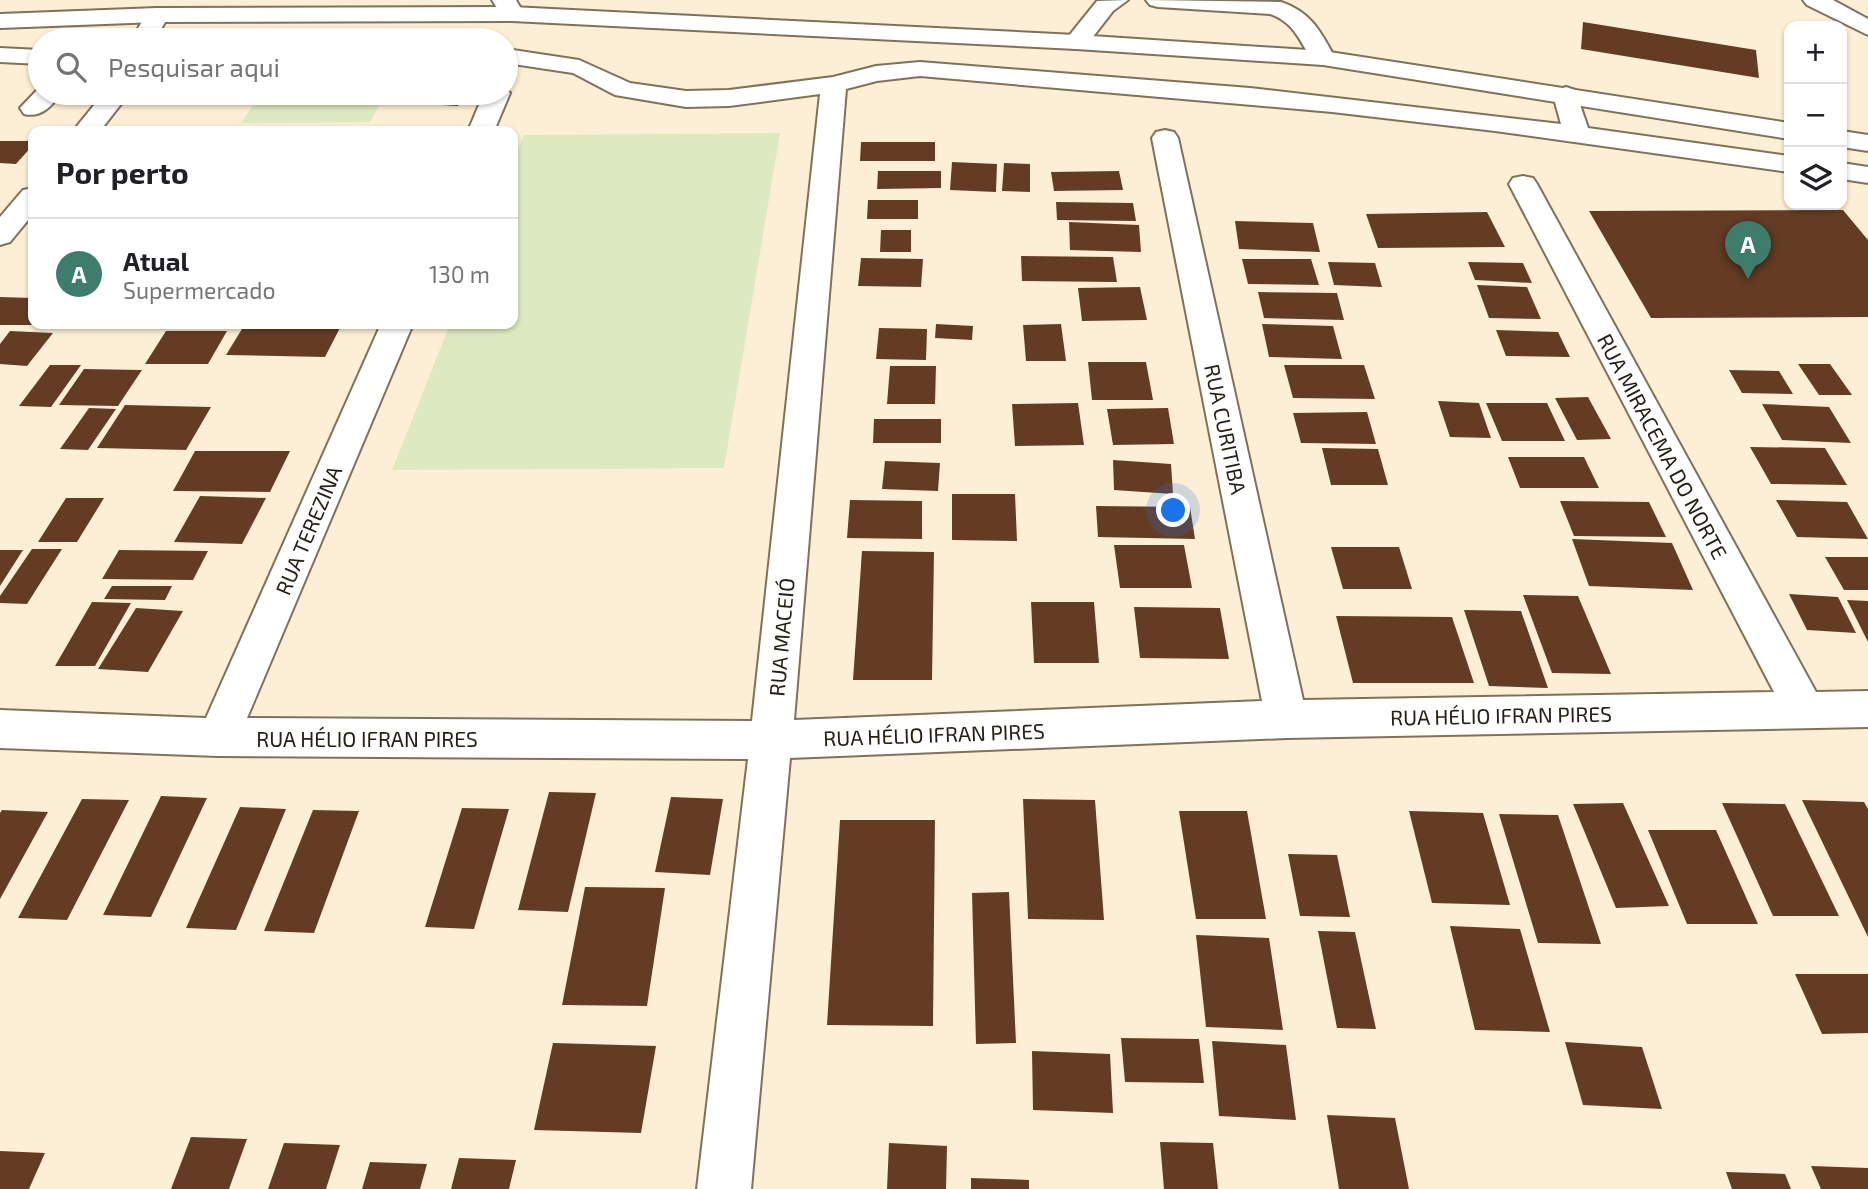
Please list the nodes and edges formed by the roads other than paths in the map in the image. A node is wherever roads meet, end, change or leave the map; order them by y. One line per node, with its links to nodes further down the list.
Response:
1 (1116, 0): 9 (street)
2 (1158, 0): 12 (street)
3 (1815, 0): 8 (street)
4 (508, 7): 5 (street); 9 (street)
5 (157, 15): 6 (street); 7 (street)
6 (0, 21)
7 (150, 28)
8 (1868, 29)
9 (1076, 42): 12 (street)
10 (0, 55): 11 (street)
11 (28, 56)
12 (1323, 58): 15 (street)
13 (518, 63): 14 (street)
14 (834, 85): 21 (street); 35 (street, RUA MACEIÓ)
15 (1566, 95): 20 (street); 21 (street)
16 (107, 105): 18 (street)
17 (492, 105): 19 (street)
18 (90, 126)
19 (483, 126)
20 (1784, 130)
21 (1577, 134): 23 (street)
22 (1165, 138): 32 (street, RUA CURITIBA)
23 (1784, 163)
24 (1847, 172): 25 (street)
25 (1868, 175)
26 (1522, 184): 30 (street, RUA MIRACEMA DO NORTE)
27 (28, 201): 28 (street)
28 (0, 236)
29 (395, 329): 34 (street, RUA TEREZINA)
30 (1804, 709): 31 (street, RUA HÉLIO IFRAN PIRES); 32 (street, RUA HÉLIO IFRAN PIRES)
31 (1868, 709)
32 (1286, 719): 35 (street, RUA HÉLIO IFRAN PIRES)
33 (0, 729): 34 (street, RUA HÉLIO IFRAN PIRES)
34 (218, 737): 35 (street, RUA HÉLIO IFRAN PIRES)
35 (771, 740): 36 (street, RUA MACEIÓ)
36 (724, 1189)

